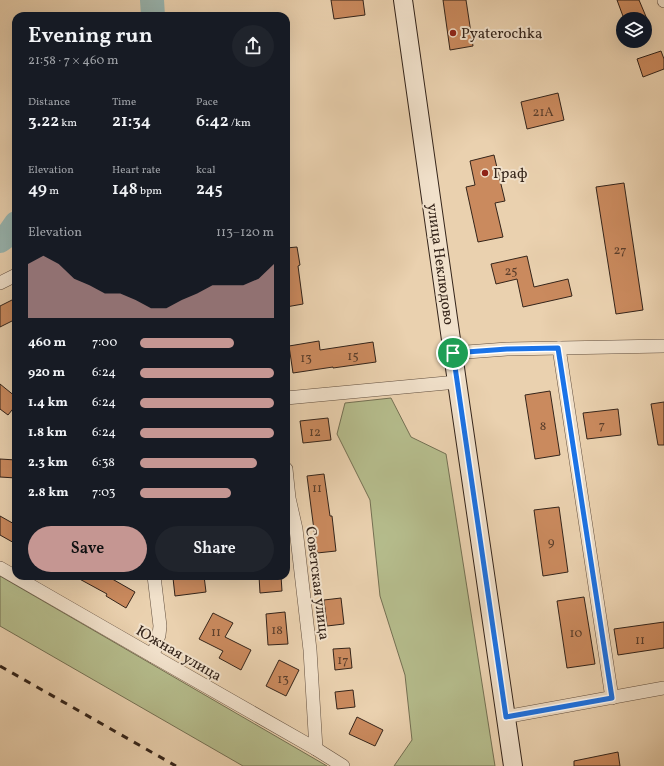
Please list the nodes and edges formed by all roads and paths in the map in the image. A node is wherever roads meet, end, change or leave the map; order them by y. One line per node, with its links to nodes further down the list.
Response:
1 (403, 0): 6 (main road, улица Неклюдово)
2 (12, 277): 3 (street)
3 (0, 283)
4 (664, 346): 5 (street)
5 (558, 348): 6 (street); 16 (street)
6 (453, 353): 7 (main road, улица Неклюдово)
7 (457, 382): 8 (street); 17 (main road, улица Неклюдово)
8 (290, 398)
9 (290, 502): 18 (street, Советская улица)
10 (0, 568): 11 (street, Южная улица)
11 (12, 575)
12 (21, 580): 14 (street, Южная улица)
13 (154, 580): 14 (street)
14 (153, 656): 18 (street, Южная улица)
15 (664, 688): 16 (street)
16 (612, 698): 17 (street)
17 (506, 717): 20 (main road, улица Неклюдово)
18 (316, 749): 19 (street, Южная улица)
19 (343, 766)
20 (513, 766)

